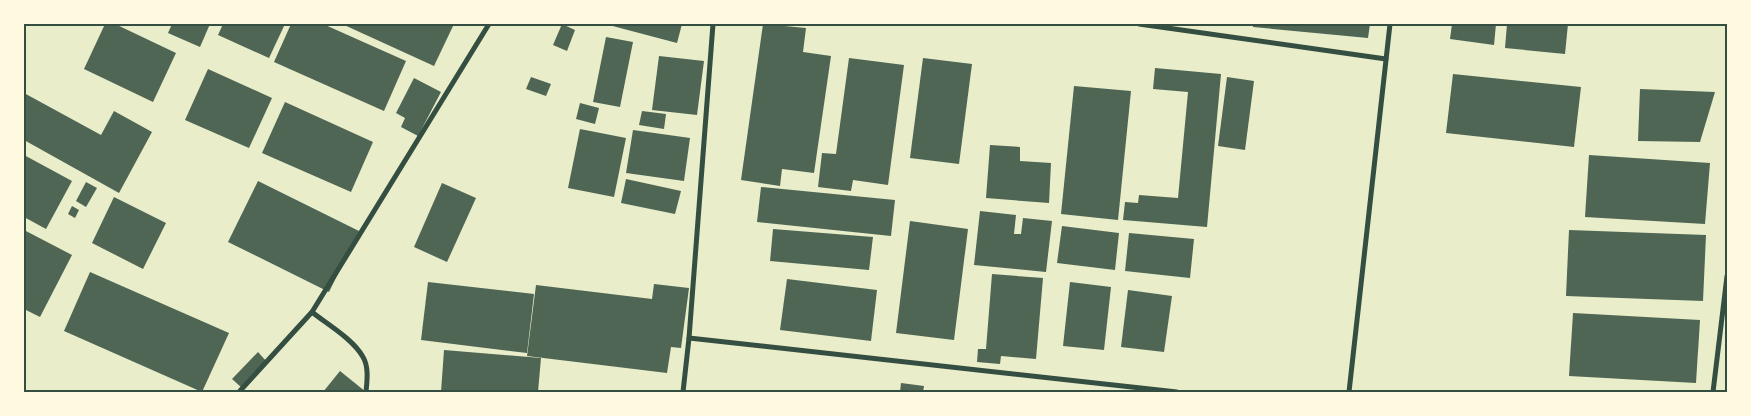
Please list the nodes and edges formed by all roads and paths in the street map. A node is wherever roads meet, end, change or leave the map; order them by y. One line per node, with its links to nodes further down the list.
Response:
1 (489, 24): 7 (street)
2 (713, 24): 8 (street)
3 (1139, 24): 5 (street)
4 (1390, 24): 5 (street)
5 (1386, 59): 13 (street)
6 (1727, 276): 14 (street)
7 (312, 312): 9 (street); 10 (street)
8 (689, 338): 11 (street); 12 (street)
9 (239, 392)
10 (366, 392)
11 (683, 392)
12 (1177, 392)
13 (1348, 392)
14 (1713, 392)

